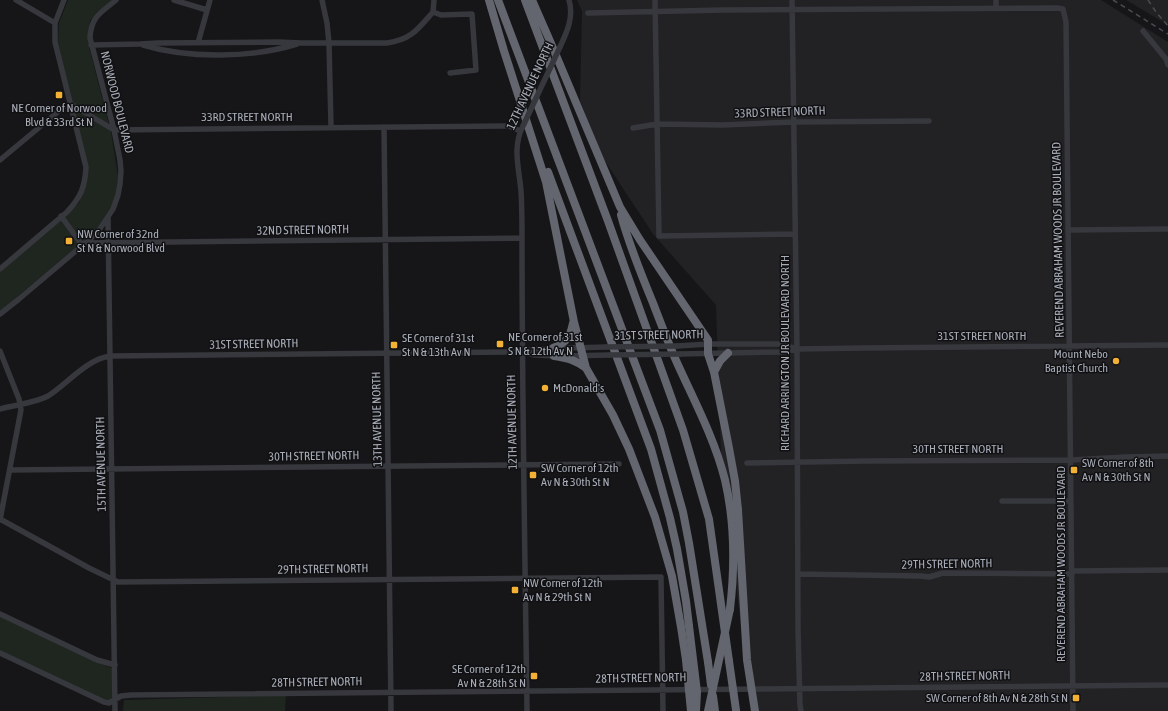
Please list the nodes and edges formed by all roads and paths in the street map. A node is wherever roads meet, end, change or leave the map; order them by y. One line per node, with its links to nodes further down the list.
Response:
1 (16, 0): 22 (street)
2 (64, 0): 22 (street)
3 (116, 0): 28 (street, NORWOOD BOULEVARD)
4 (174, 0): 17 (street)
5 (210, 0): 17 (street)
6 (322, 0): 26 (street)
7 (434, 0): 19 (street)
8 (489, 0): 29 (highway)
9 (498, 0): 107 (highway, bridge)
10 (525, 0): 108 (highway, bridge)
11 (532, 0): 42 (highway)
12 (569, 0): 38 (street, 12TH AVENUE NORTH, bridge)
13 (655, 0): 20 (street)
14 (792, 0): 18 (street, RICHARD ARRINGTON JR BOULEVARD NORTH)
15 (996, 0): 16 (street)
16 (996, 7): 18 (street); 46 (street, REVEREND ABRAHAM WOODS JR BOULEVARD)
17 (207, 10): 24 (street)
18 (792, 10): 20 (street); 34 (street, RICHARD ARRINGTON JR BOULEVARD NORTH)
19 (433, 12): 26 (street); 31 (street)
20 (655, 12): 21 (street); 35 (street)
21 (588, 13)
22 (55, 23): 32 (street)
23 (1143, 31): 30 (street)
24 (198, 43): 25 (street); 27 (street)
25 (301, 43): 26 (street); 27 (street)
26 (329, 43): 36 (street)
27 (140, 44): 28 (street)
28 (91, 45): 40 (street, NORWOOD BOULEVARD)
29 (507, 60): 54 (highway); 105 (highway, bridge)
30 (1168, 65)
31 (450, 73)
32 (71, 104): 40 (street); 41 (street); 43 (street)
33 (929, 121): 34 (street, 33RD STREET NORTH)
34 (794, 122): 35 (street, 33RD STREET NORTH); 47 (street, RICHARD ARRINGTON JR BOULEVARD NORTH)
35 (657, 124): 39 (street, 33RD STREET NORTH); 47 (street)
36 (331, 127): 37 (street, 33RD STREET NORTH); 40 (street, 33RD STREET NORTH)
37 (384, 127): 38 (street, 33RD STREET NORTH); 49 (street, 13TH AVENUE NORTH)
38 (521, 128): 48 (street, 12TH AVENUE NORTH)
39 (633, 128)
40 (114, 130): 44 (street, NORWOOD BOULEVARD)
41 (0, 160)
42 (614, 193): 55 (highway); 106 (highway, bridge)
43 (61, 216): 50 (street); 52 (street)
44 (108, 218): 50 (street, NORWOOD BOULEVARD); 51 (street, 15TH AVENUE NORTH)
45 (1168, 229): 46 (street)
46 (1068, 230): 57 (street, REVEREND ABRAHAM WOODS JR BOULEVARD)
47 (795, 234): 58 (street, RICHARD ARRINGTON JR BOULEVARD NORTH)
48 (522, 238): 49 (street, 32ND STREET NORTH); 60 (street, 12TH AVENUE NORTH)
49 (386, 240): 51 (street, 32ND STREET NORTH); 63 (street, 13TH AVENUE NORTH)
50 (83, 244): 51 (street, 32ND STREET NORTH); 53 (street, NORWOOD BOULEVARD)
51 (108, 244): 66 (street, 15TH AVENUE NORTH)
52 (0, 269)
53 (0, 314)
54 (574, 322): 61 (highway); 62 (highway)
55 (709, 344): 58 (street, 31ST STREET NORTH); 62 (street, 31ST STREET NORTH, bridge); 65 (highway)
56 (1168, 345): 57 (street, 31ST STREET NORTH)
57 (1070, 346): 58 (street, 31ST STREET NORTH); 72 (street, REVEREND ABRAHAM WOODS JR BOULEVARD)
58 (797, 349): 64 (street, 31ST STREET NORTH); 74 (street, RICHARD ARRINGTON JR BOULEVARD NORTH)
59 (0, 351): 69 (street)
60 (522, 352): 61 (street, 31ST STREET NORTH); 63 (street, 31ST STREET NORTH); 76 (street, 12TH AVENUE NORTH)
61 (554, 352): 62 (street, 31ST STREET NORTH); 67 (highway)
62 (582, 352): 65 (street, 31ST STREET NORTH, bridge); 67 (highway)
63 (387, 353): 66 (street, 31ST STREET NORTH); 77 (street, 13TH AVENUE NORTH)
64 (728, 353): 65 (street, 31ST STREET NORTH); 68 (highway)
65 (708, 354): 68 (highway)
66 (110, 356): 69 (street, 31ST STREET NORTH); 78 (street, 15TH AVENUE NORTH)
67 (586, 368): 104 (highway, bridge)
68 (714, 372): 109 (highway, bridge)
69 (20, 404): 70 (street, 31ST STREET NORTH); 79 (street)
70 (0, 409)
71 (1168, 456): 72 (street, 30TH STREET NORTH)
72 (1071, 460): 74 (street, 30TH STREET NORTH); 81 (street, REVEREND ABRAHAM WOODS JR BOULEVARD)
73 (747, 463): 74 (street, 30TH STREET NORTH)
74 (797, 463): 85 (street, RICHARD ARRINGTON JR BOULEVARD NORTH)
75 (619, 464): 76 (street, 30TH STREET NORTH)
76 (523, 465): 77 (street, 30TH STREET NORTH); 86 (street, 12TH AVENUE NORTH)
77 (388, 466): 78 (street, 30TH STREET NORTH); 87 (street, 13TH AVENUE NORTH)
78 (112, 469): 79 (street, 30TH STREET NORTH); 88 (street, 15TH AVENUE NORTH)
79 (10, 470): 82 (street)
80 (1002, 501): 81 (street)
81 (1071, 501): 84 (street, REVEREND ABRAHAM WOODS JR BOULEVARD)
82 (0, 519): 88 (street, 29TH STREET NORTH)
83 (1168, 570): 84 (street, 29TH STREET NORTH)
84 (1072, 572): 85 (street, 29TH STREET NORTH); 92 (street, REVEREND ABRAHAM WOODS JR BOULEVARD)
85 (798, 574): 94 (street, RICHARD ARRINGTON JR BOULEVARD NORTH)
86 (525, 578): 87 (street, 29TH STREET NORTH); 95 (street, 29TH STREET NORTH); 96 (street, 12TH AVENUE NORTH)
87 (389, 579): 88 (street, 29TH STREET NORTH); 97 (street, 13TH AVENUE NORTH)
88 (113, 580): 91 (street, 15TH AVENUE NORTH)
89 (0, 614): 91 (street)
90 (0, 653): 98 (street)
91 (115, 665): 98 (street, 15TH AVENUE NORTH)
92 (1073, 685): 93 (street, 28TH STREET NORTH); 94 (street, 28TH STREET NORTH); 110 (street, REVEREND ABRAHAM WOODS JR BOULEVARD)
93 (1168, 685)
94 (800, 688): 95 (street, 28TH STREET NORTH); 99 (street, RICHARD ARRINGTON JR BOULEVARD NORTH)
95 (663, 689): 96 (street, 28TH STREET NORTH); 103 (street)
96 (526, 691): 97 (street, 28TH STREET NORTH); 102 (street, 12TH AVENUE NORTH)
97 (391, 692): 98 (street, 28TH STREET NORTH); 101 (street, 13TH AVENUE NORTH)
98 (115, 699): 100 (street, 15TH AVENUE NORTH)
99 (800, 709)
100 (115, 711)
101 (391, 711)
102 (527, 711)
103 (663, 711)
104 (691, 711)
105 (696, 711)
106 (708, 711)
107 (715, 711)
108 (737, 711)
109 (755, 711)
110 (1073, 711)

